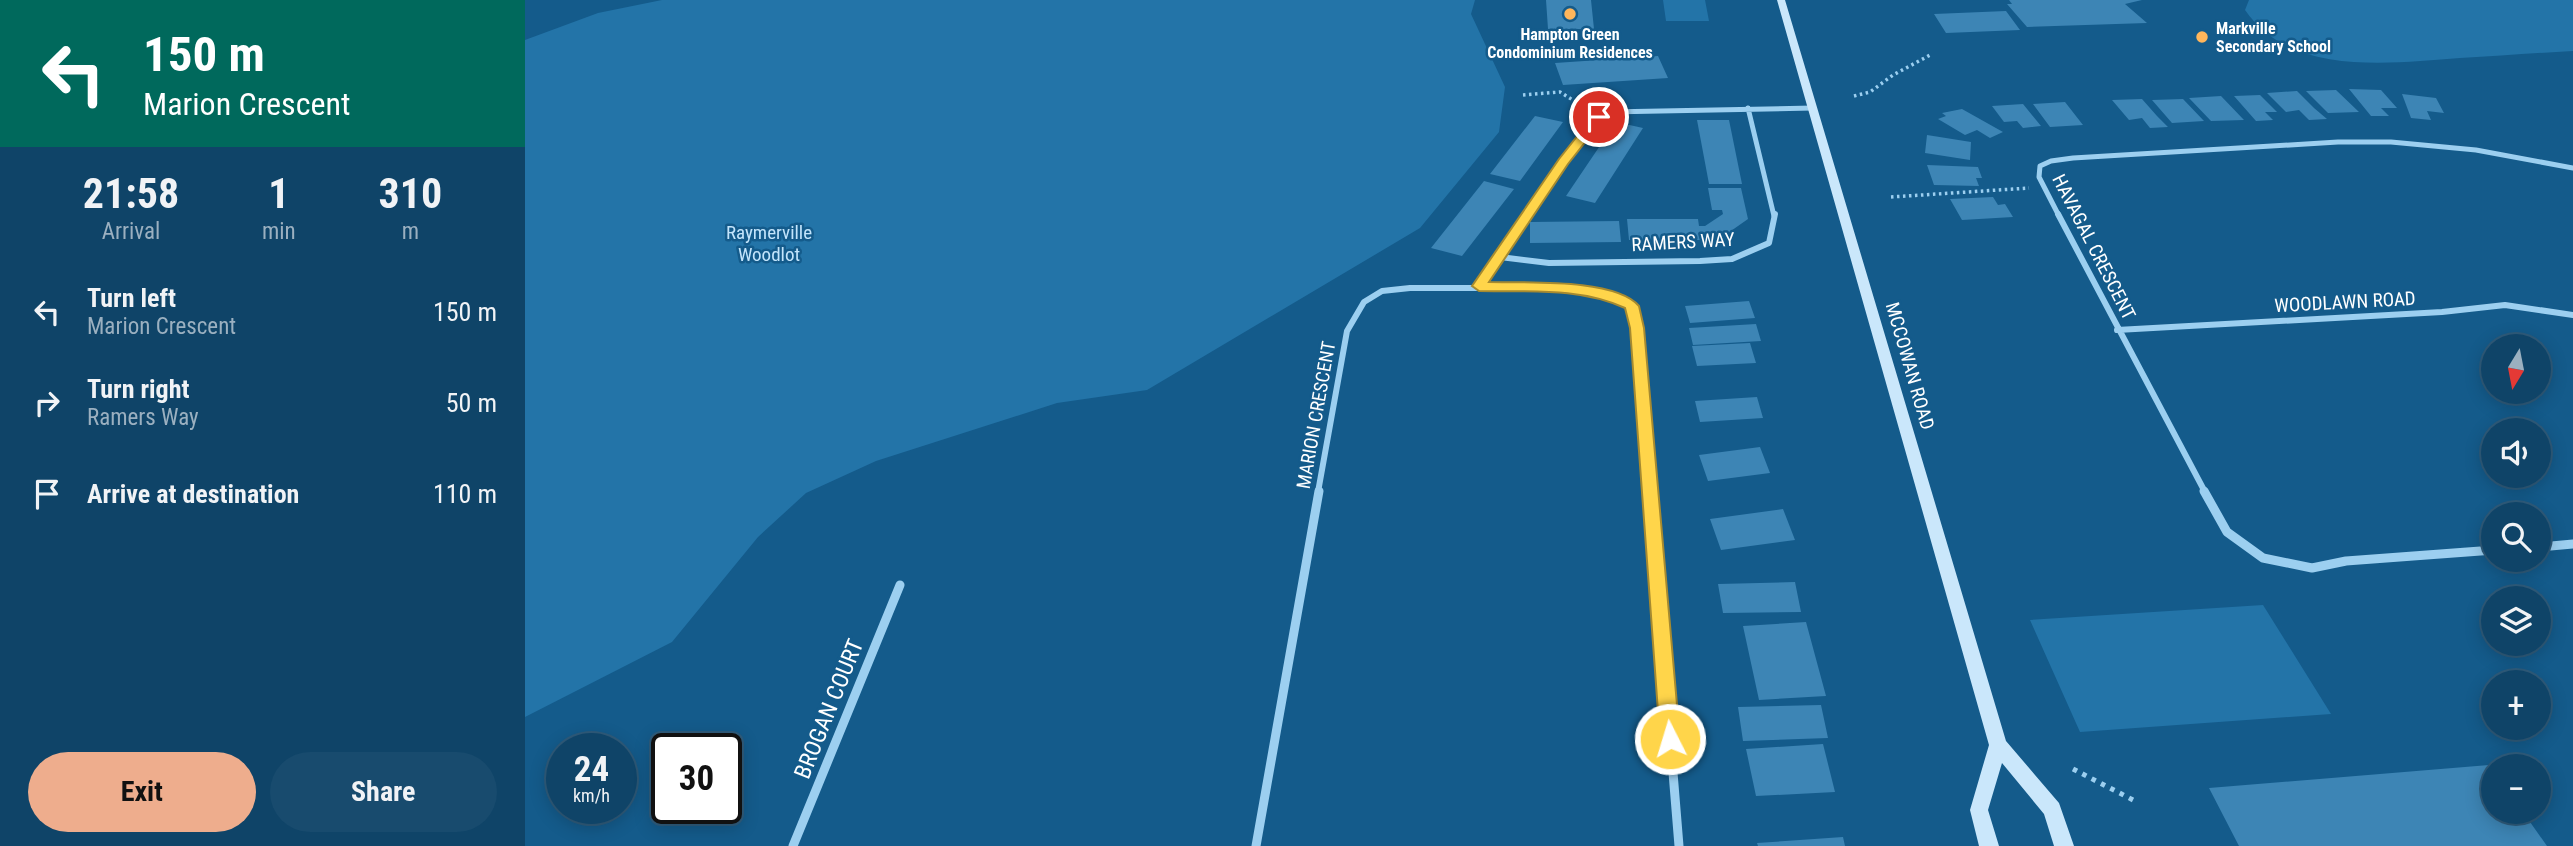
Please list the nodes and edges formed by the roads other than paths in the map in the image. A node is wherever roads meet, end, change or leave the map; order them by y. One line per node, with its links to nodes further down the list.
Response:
1 (1781, 0): 3 (main road, MCCOWAN ROAD)
2 (1748, 108): 3 (street); 5 (street); 5 (street, RAMERS WAY)
3 (1813, 108): 13 (main road, MCCOWAN ROAD)
4 (2573, 169): 8 (street, HAVAGAL CRESCENT)
5 (1500, 257): 6 (street)
6 (1479, 286): 15 (street, MARION CRESCENT); 16 (street, MARION CRESCENT)
7 (2573, 315): 8 (street, WOODLAWN ROAD)
8 (2117, 330): 11 (street, HAVAGAL CRESCENT)
9 (2573, 544): 10 (street)
10 (2551, 546)
11 (2481, 551)
12 (899, 585): 14 (street, BROGAN COURT)
13 (1998, 745): 17 (main road); 18 (main road, MCCOWAN ROAD)
14 (793, 846)
15 (1256, 846)
16 (1679, 846)
17 (1989, 846)
18 (2064, 846)

